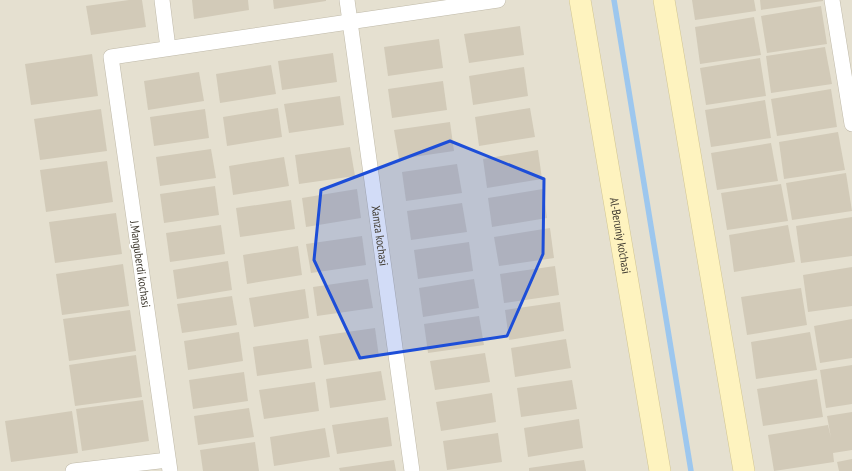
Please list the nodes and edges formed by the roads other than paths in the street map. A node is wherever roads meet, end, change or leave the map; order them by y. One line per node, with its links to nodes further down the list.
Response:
1 (162, 0): 8 (street)
2 (347, 0): 7 (street, Xamza kochasi)
3 (498, 0): 7 (street)
4 (580, 0): 13 (main road, Al-Beruniy ko’chasi)
5 (664, 0): 14 (main road)
6 (832, 0): 9 (street)
7 (350, 22): 8 (street); 12 (street, Xamza kochasi)
8 (168, 48): 10 (street, J.Manguberdi kochasi)
9 (852, 124)
10 (169, 465): 11 (street)
11 (73, 471)
12 (412, 471)
13 (660, 471)
14 (744, 471)

